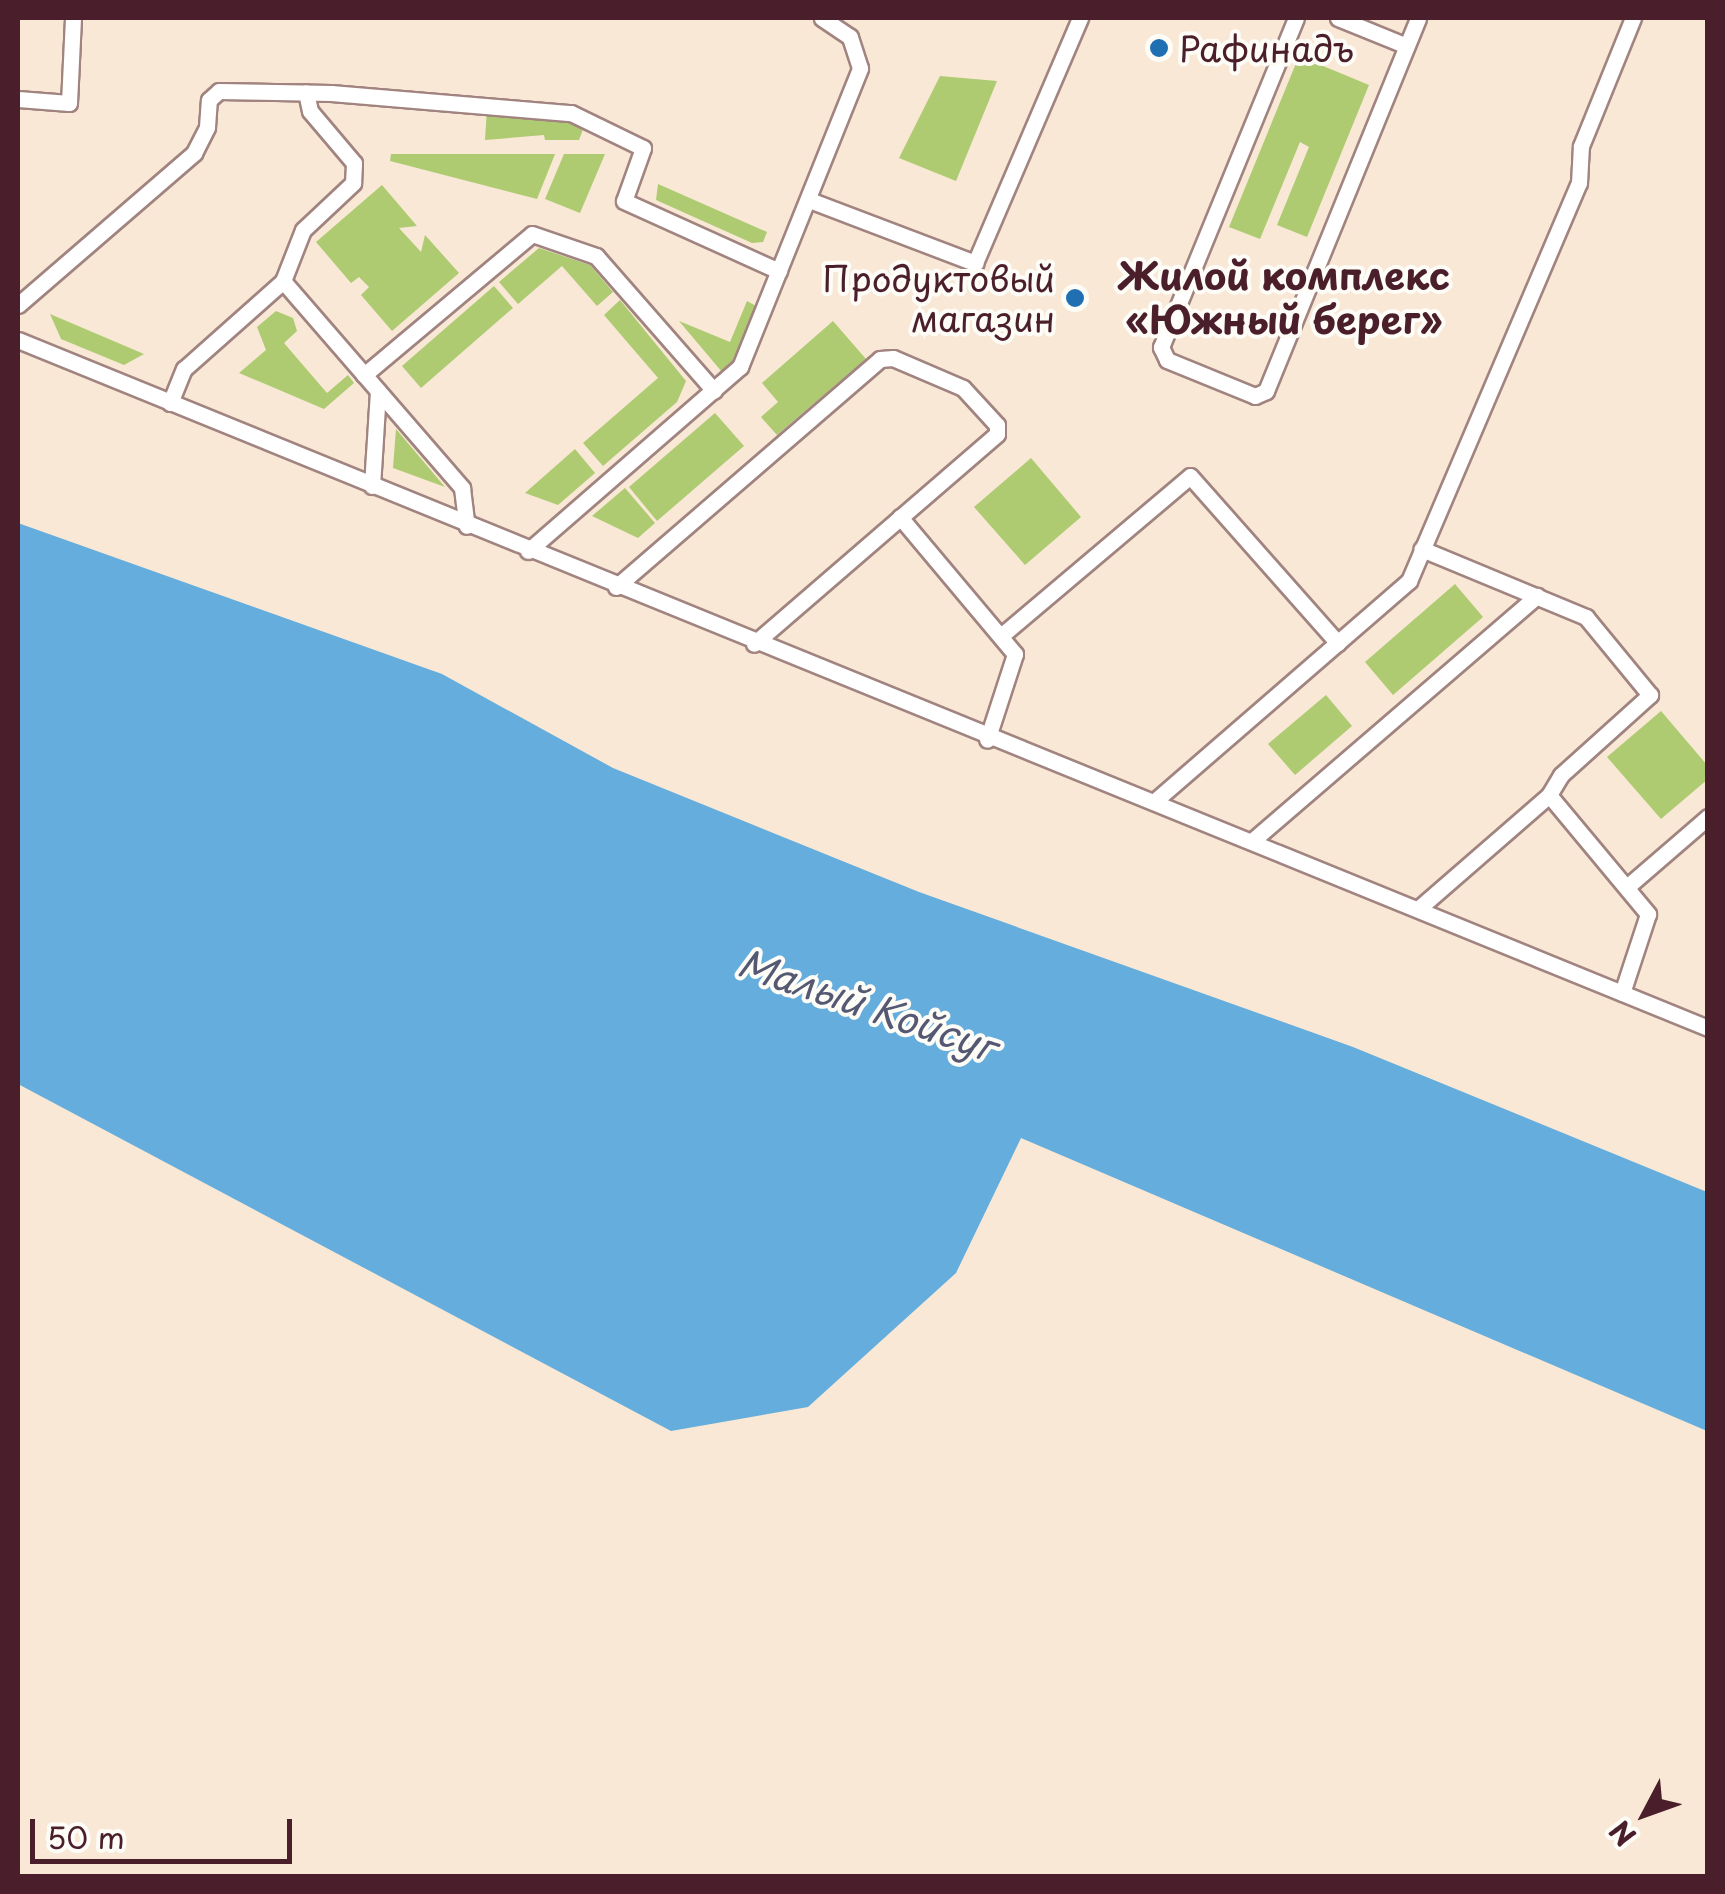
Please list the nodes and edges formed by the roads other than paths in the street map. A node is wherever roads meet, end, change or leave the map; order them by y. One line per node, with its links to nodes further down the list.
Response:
1 (73, 18): 10 (lane)
2 (822, 18): 11 (lane)
3 (1080, 18): 11 (lane)
4 (1296, 18): 8 (lane)
5 (1338, 18): 8 (lane)
6 (1418, 18): 8 (lane)
7 (1633, 18): 23 (lane)
8 (1407, 46)
9 (306, 92): 12 (lane); 13 (lane); 14 (lane)
10 (18, 98)
11 (808, 200): 12 (lane)
12 (779, 272): 18 (lane)
13 (284, 281): 16 (lane); 19 (lane)
14 (18, 306)
15 (18, 340): 19 (lane)
16 (364, 375): 17 (lane); 18 (lane)
17 (378, 391): 20 (lane); 22 (lane)
18 (714, 391): 24 (lane)
19 (170, 403): 20 (lane)
20 (372, 486): 22 (lane)
21 (900, 518): 25 (lane); 27 (lane); 29 (lane)
22 (467, 526): 24 (lane)
23 (1422, 549): 26 (lane); 28 (lane)
24 (528, 550): 25 (lane)
25 (616, 587): 29 (lane)
26 (1537, 596): 31 (lane); 34 (lane)
27 (1002, 635): 28 (lane); 30 (lane)
28 (1338, 643): 32 (lane)
29 (754, 644): 30 (lane)
30 (987, 740): 32 (lane)
31 (1550, 796): 35 (lane); 36 (lane)
32 (1156, 800): 34 (lane)
33 (1708, 817): 35 (lane)
34 (1252, 840): 36 (lane)
35 (1628, 886): 37 (lane)
36 (1418, 909): 37 (lane)
37 (1622, 993): 38 (lane)
38 (1708, 1028)

